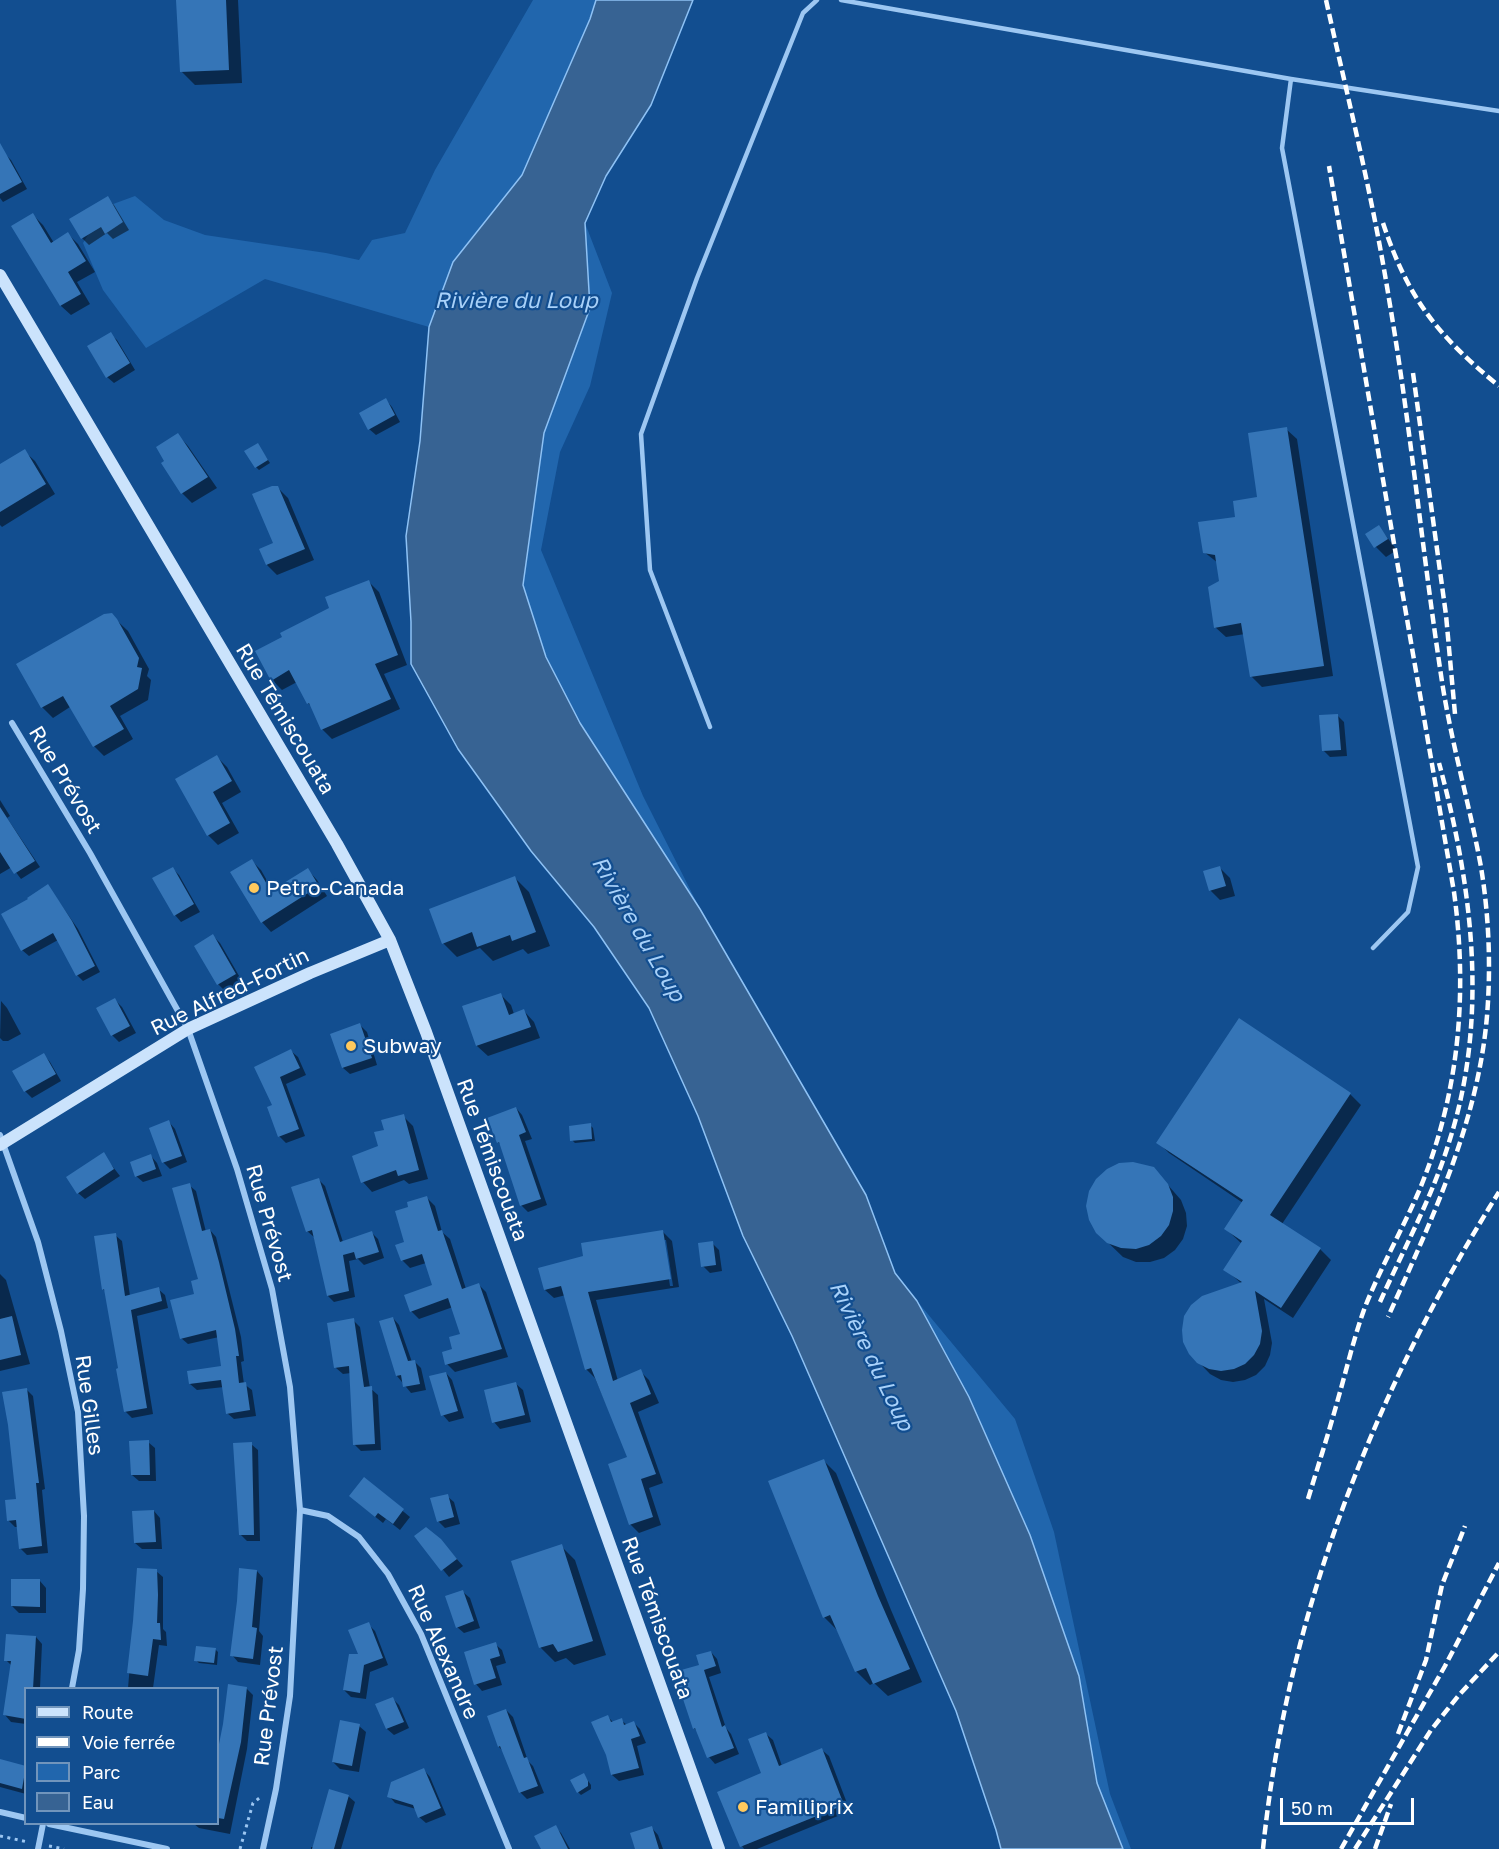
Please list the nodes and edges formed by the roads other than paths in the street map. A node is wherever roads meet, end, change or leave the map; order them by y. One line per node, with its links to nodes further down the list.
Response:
1 (817, 0): 7 (lane)
2 (840, 0): 3 (lane)
3 (1291, 79): 4 (lane); 9 (lane)
4 (1499, 111)
5 (0, 275): 8 (main road, Rue Témiscouata)
6 (12, 723): 10 (street, Rue Prévost)
7 (710, 727)
8 (390, 940): 10 (main road, Rue Alfred-Fortin); 22 (main road, Rue Témiscouata)
9 (1373, 948)
10 (188, 1029): 11 (main road, Rue Alfred-Fortin); 12 (street, Rue Prévost)
11 (1, 1141): 13 (street, Rue Gilles)
12 (300, 1510): 20 (street, Rue Prévost); 21 (street, Rue Alexandre)
13 (72, 1687)
14 (0, 1812): 15 (street)
15 (24, 1818)
16 (43, 1825): 18 (street)
17 (54, 1825): 19 (street)
18 (38, 1849)
19 (167, 1849)
20 (263, 1849)
21 (509, 1849)
22 (719, 1849)

